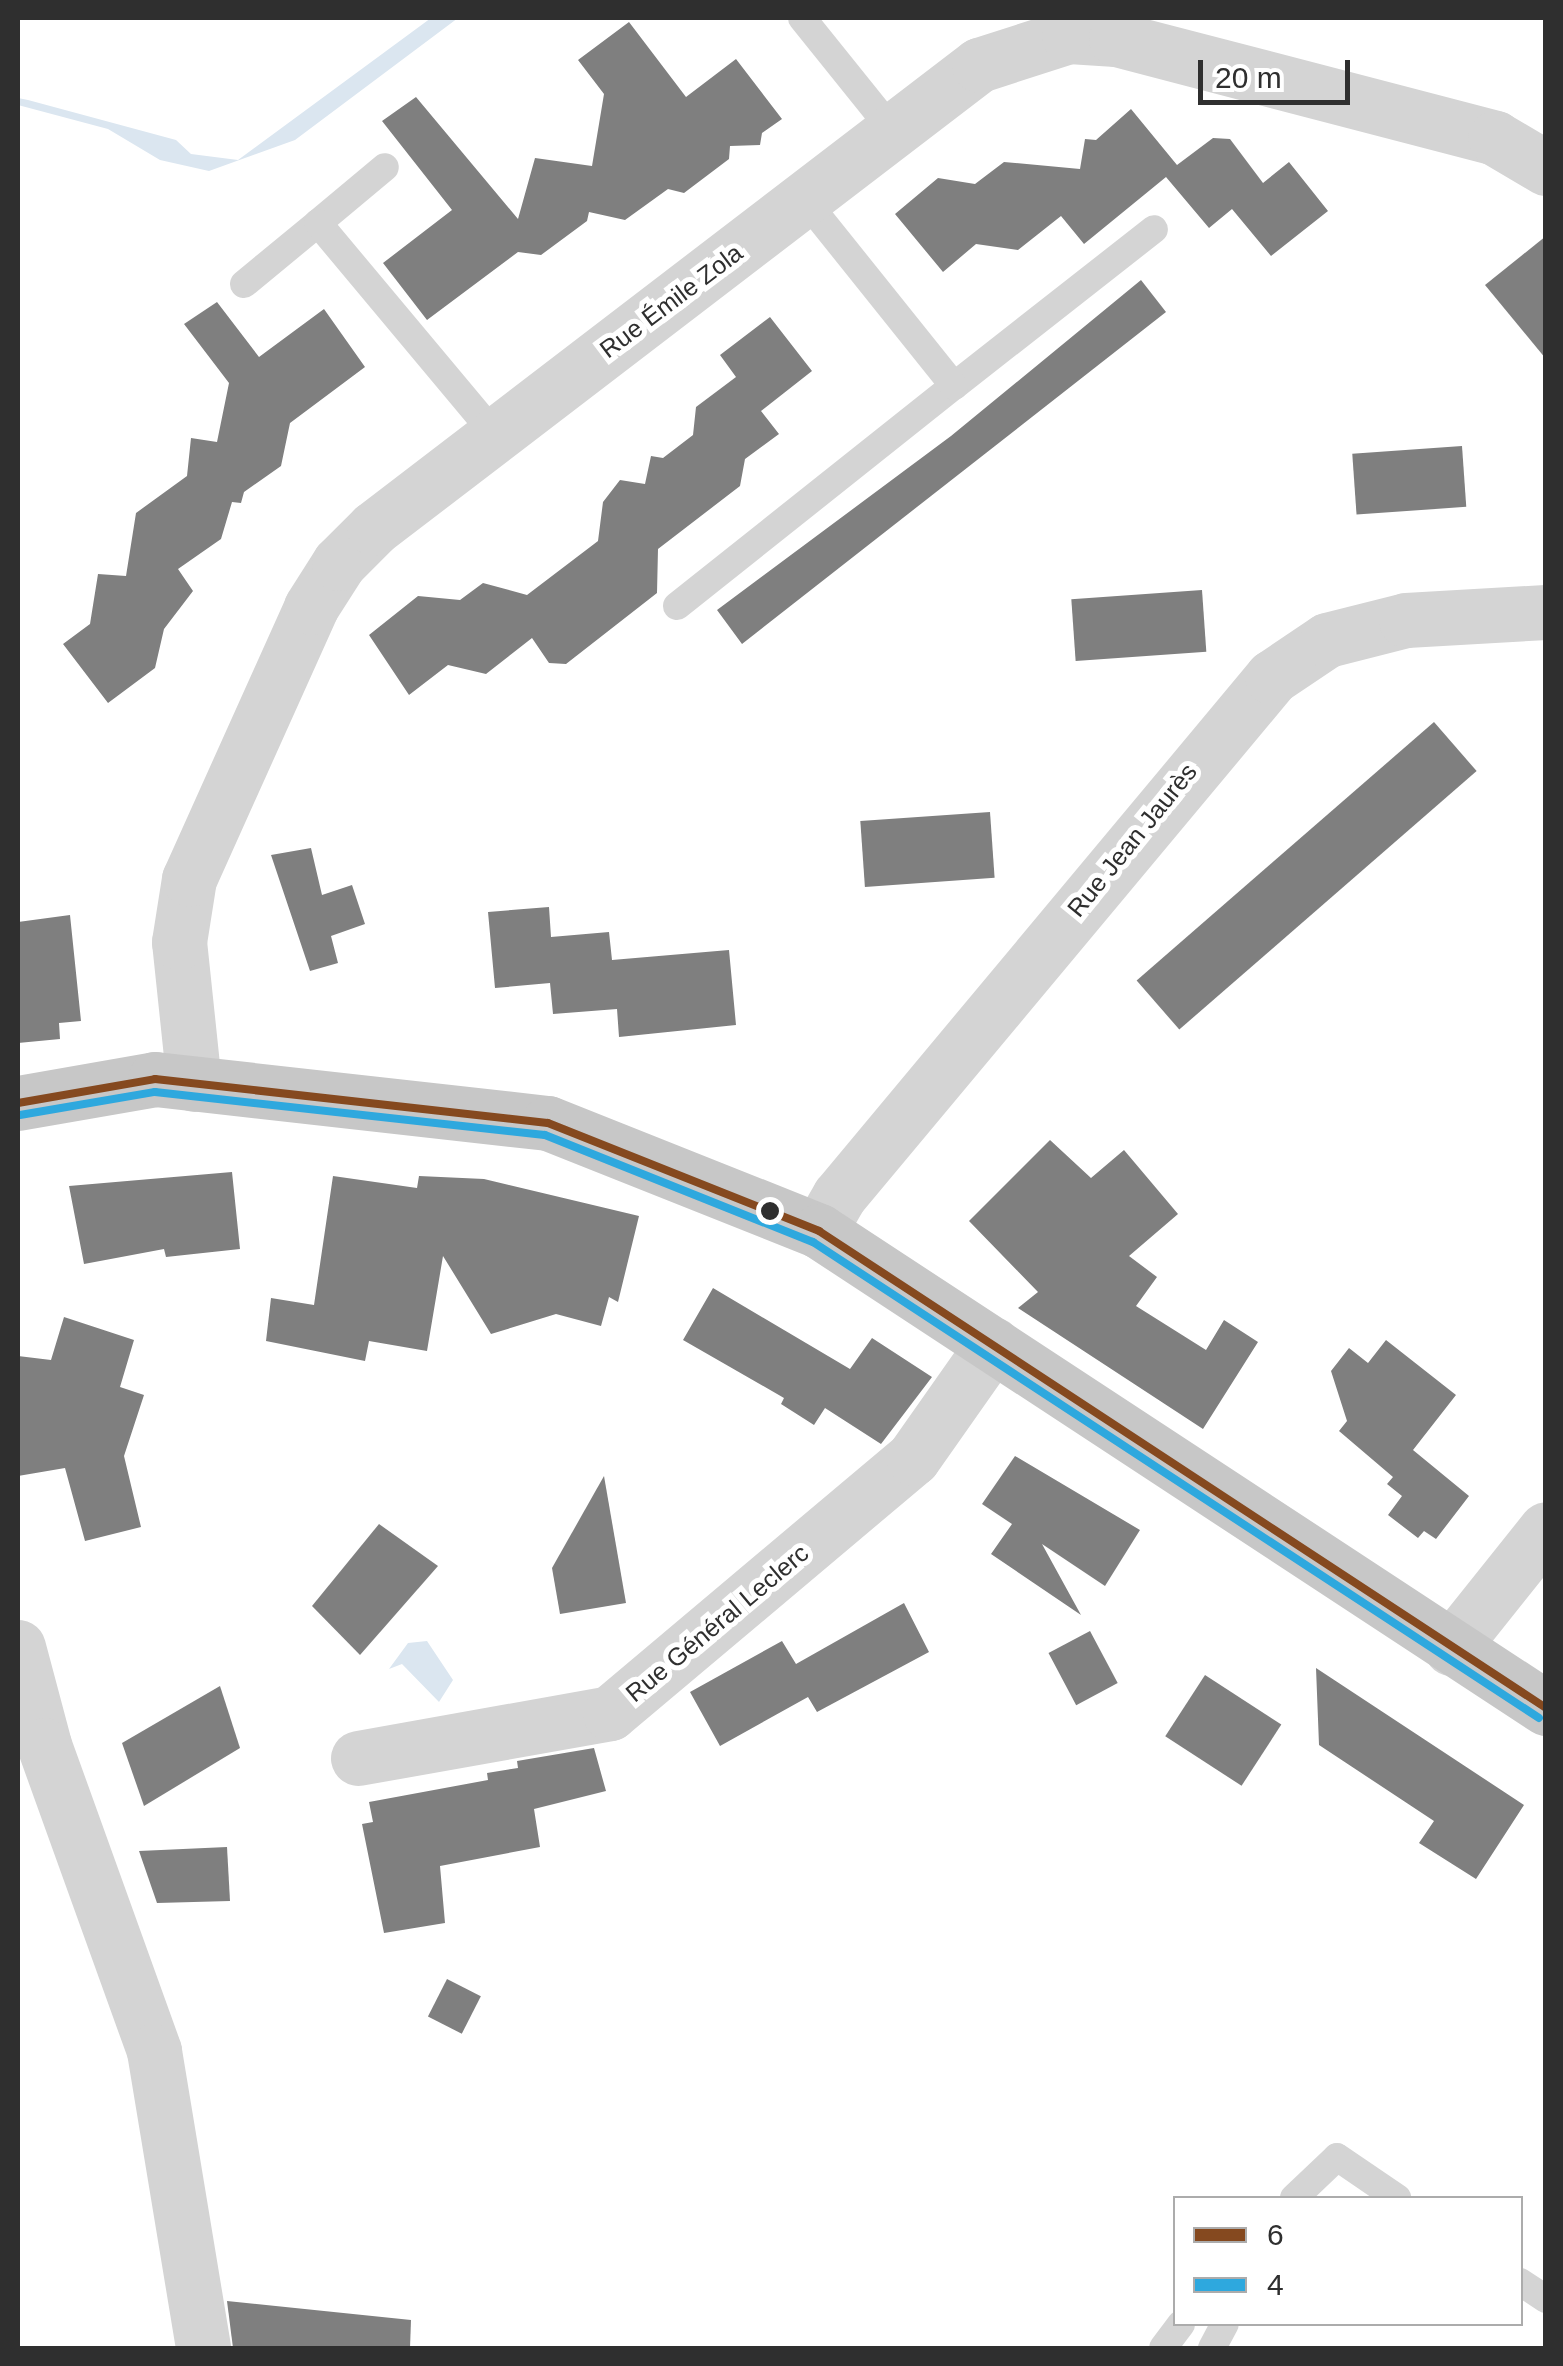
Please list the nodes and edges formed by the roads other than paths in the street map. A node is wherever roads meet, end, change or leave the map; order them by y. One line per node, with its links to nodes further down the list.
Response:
1 (802, 18): 3 (lane)
2 (1069, 27): 3 (street, Rue Émile Zola); 5 (street, Rue Émile Zola)
3 (894, 131): 6 (street, Rue Émile Zola)
4 (385, 167): 7 (lane)
5 (1546, 168)
6 (804, 199): 10 (lane); 11 (street, Rue Émile Zola)
7 (318, 223): 9 (lane); 11 (lane)
8 (1154, 229): 10 (lane)
9 (244, 284)
10 (954, 386): 12 (lane)
11 (495, 435): 14 (street, Rue Émile Zola)
12 (677, 606)
13 (1546, 612): 16 (street, Rue Jean Jaurès)
14 (194, 1084): 15 (main road); 16 (main road)
15 (18, 1103)
16 (820, 1232): 17 (main road)
17 (994, 1344): 20 (main road); 22 (street, Rue Général Leclerc)
18 (1546, 1529): 20 (street)
19 (18, 1648): 29 (street)
20 (1451, 1648): 21 (main road)
21 (1546, 1708)
22 (358, 1758)
23 (1296, 2196): 24 (lane)
24 (1395, 2196)
25 (1523, 2284): 26 (lane)
26 (1546, 2300)
27 (1179, 2326): 30 (lane)
28 (1224, 2326): 31 (lane)
29 (204, 2348)
30 (1163, 2348)
31 (1212, 2348)

